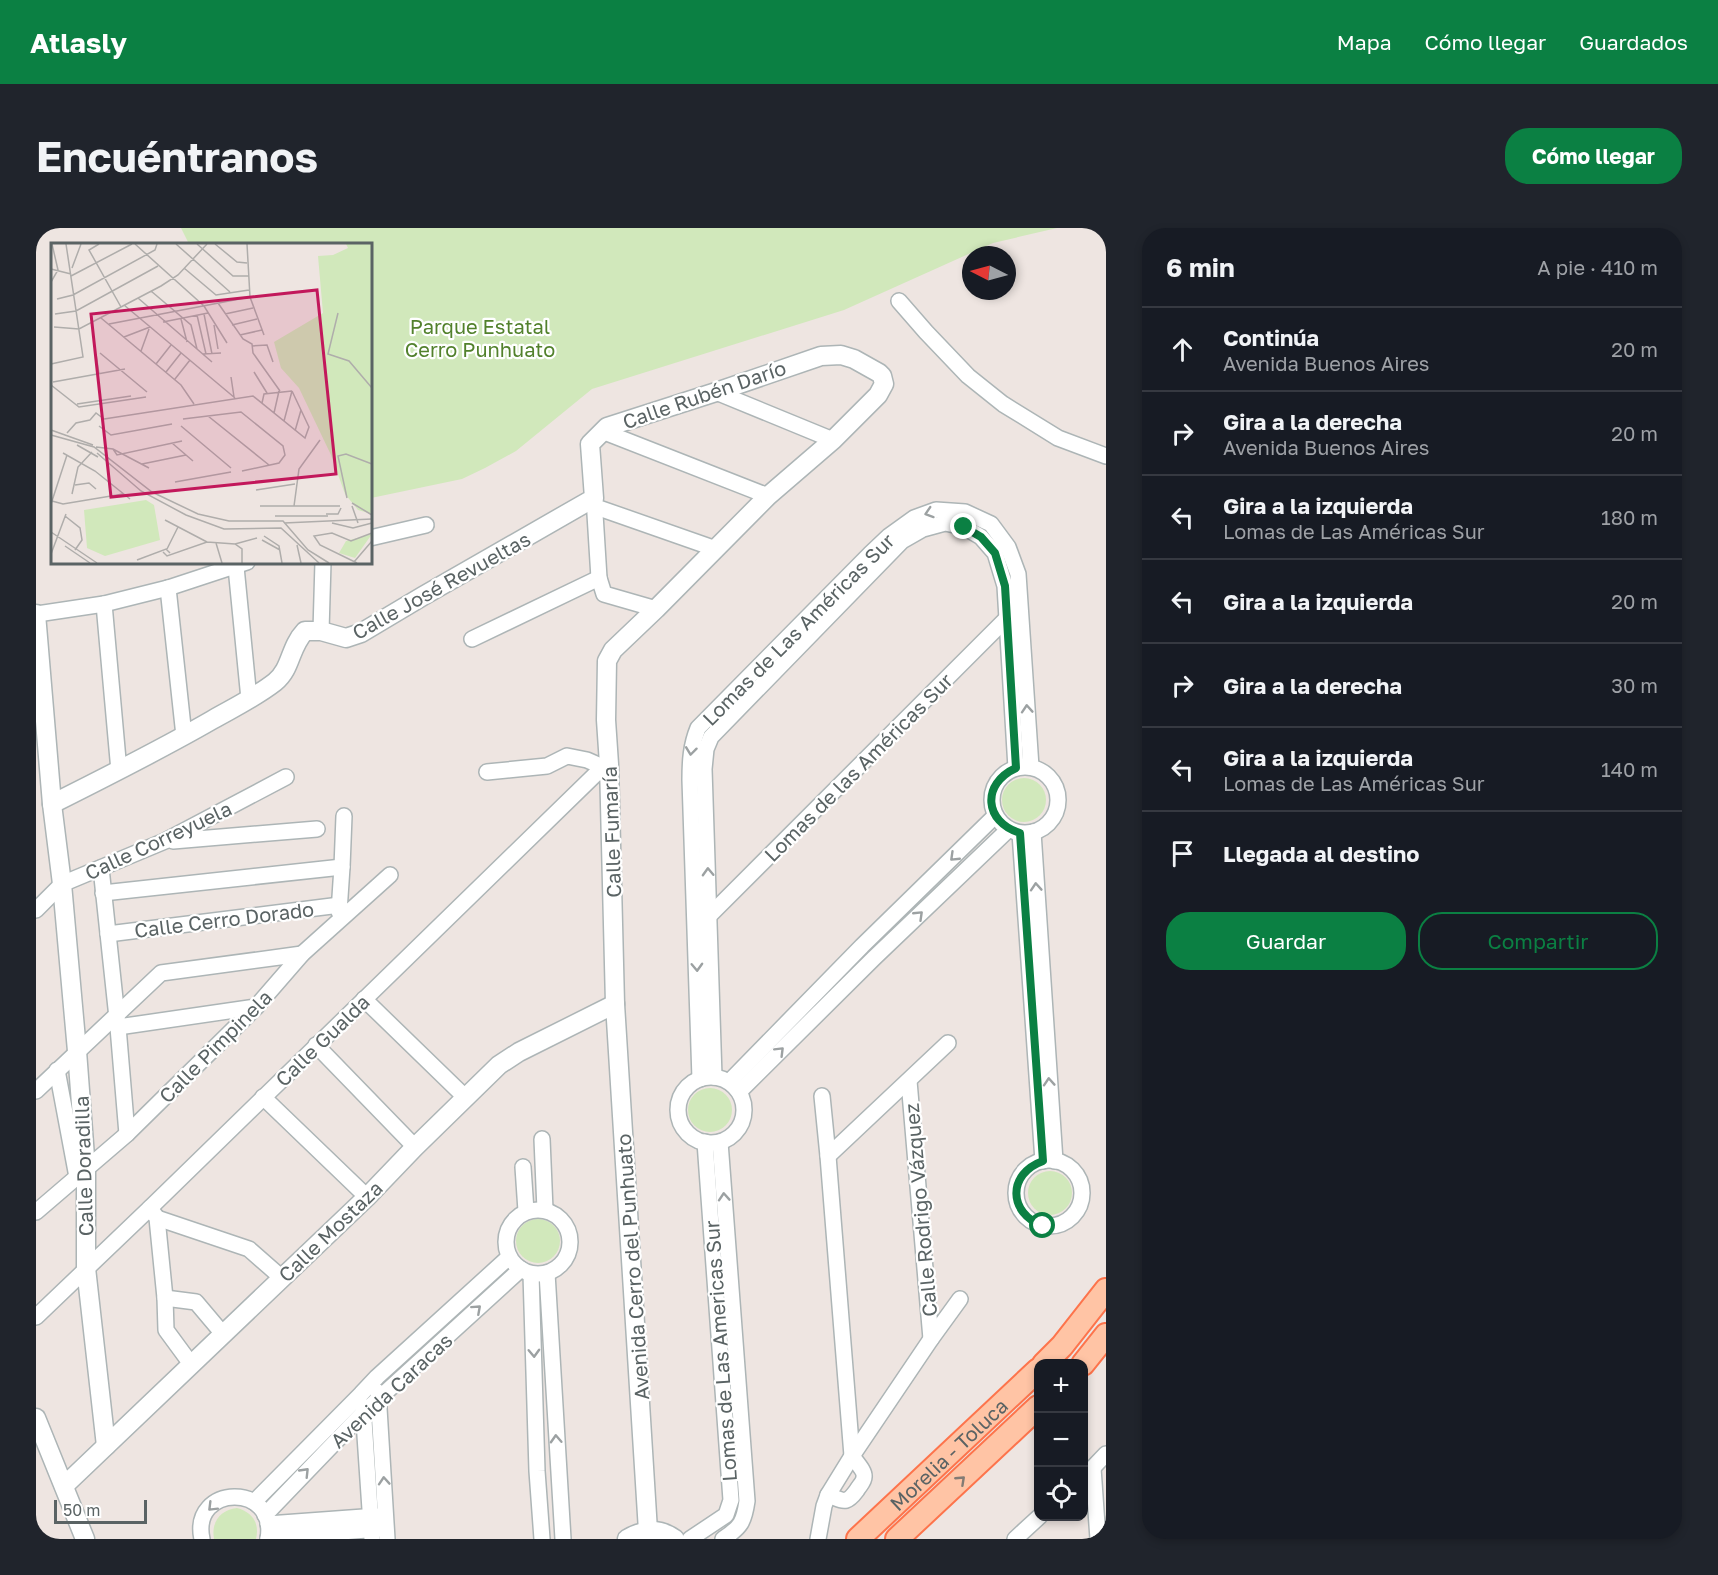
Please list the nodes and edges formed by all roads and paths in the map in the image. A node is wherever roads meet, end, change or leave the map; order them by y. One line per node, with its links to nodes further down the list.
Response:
1 (899, 301): 5 (street)
2 (716, 392): 3 (street, Calle Rubén Darío); 4 (street); 4 (street, Calle Rubén Darío)
3 (602, 431): 6 (street); 7 (street, Calle Rubén Darío)
4 (833, 440): 6 (street)
5 (1106, 456)
6 (768, 496): 10 (street)
7 (595, 503): 10 (street); 13 (street); 21 (street, Calle José Revueltas)
8 (426, 525): 9 (street)
9 (372, 538)
10 (716, 549): 17 (street)
11 (323, 564): 21 (street)
12 (241, 565): 14 (street); 23 (street)
13 (599, 578): 17 (street); 22 (street)
14 (168, 588): 15 (street); 24 (street)
15 (104, 604): 18 (street); 27 (street)
16 (1020, 606): 19 (street, Lomas de las Américas Sur); 20 (street, Lomas de Las Américas Sur, one-way to 20); 26 (street, Lomas de Las Américas Sur, one-way to 16)
17 (656, 609): 25 (street, Calle Fumaría)
18 (36, 614): 30 (street, Calle Doradilla)
19 (1006, 619): 20 (street, Lomas de Las Américas Sur); 26 (street, Lomas de Las Américas Sur); 43 (street, Lomas de las Américas Sur)
20 (805, 630): 43 (street, Lomas de Las Américas Sur, one-way to 20); 45 (street, Lomas de Las Américas Sur, one-way to 45)
21 (321, 632): 23 (street, Calle José Revueltas)
22 (472, 639)
23 (249, 699): 24 (street, Calle José Revueltas)
24 (184, 736): 27 (street, Calle José Revueltas)
25 (606, 766): 28 (street); 50 (street, Calle Gualda); 51 (street, Calle Fumaría)
26 (1023, 768): 32 (street); 34 (street)
27 (119, 771): 30 (street, Calle José Revueltas)
28 (487, 772)
29 (286, 777): 35 (street, Calle Correyuela)
30 (52, 804): 39 (street, Calle Doradilla)
31 (344, 816): 36 (street)
32 (995, 816): 34 (street); 47 (street, one-way to 47)
33 (317, 829): 35 (street)
34 (1020, 832): 49 (street, one-way to 34); 70 (street)
35 (165, 841): 37 (street, Calle Correyuela)
36 (342, 867): 40 (street); 41 (street)
37 (101, 868): 39 (street, Calle Correyuela); 40 (street)
38 (390, 875): 44 (street, Calle Pimpinela)
39 (62, 884): 42 (street, Calle Correyuela); 56 (street, Calle Doradilla)
40 (103, 893): 46 (street)
41 (340, 905): 44 (street); 46 (street, Calle Cerro Dorado)
42 (36, 910)
43 (710, 916): 45 (street, Lomas de las Américas Sur); 58 (street, Lomas de Las Américas Sur)
44 (338, 923): 48 (street, Calle Pimpinela)
45 (695, 928): 58 (street, Lomas de Las Américas Sur, one-way to 58)
46 (108, 934): 53 (street)
47 (862, 946): 49 (street); 60 (street)
48 (302, 954): 52 (street, Calle Pimpinela); 53 (street)
49 (874, 958): 60 (street, one-way to 49)
50 (364, 999): 55 (street, Calle Gualda); 64 (street)
51 (615, 1004): 64 (street, Calle Mostaza); 116 (street, Avenida Cerro del Punhuato)
52 (256, 1007): 53 (street); 65 (street, Calle Pimpinela)
53 (117, 1021): 56 (street); 65 (street)
54 (948, 1043): 59 (street)
55 (316, 1045): 63 (street, Calle Gualda); 68 (street)
56 (77, 1051): 57 (street); 72 (street, Calle Doradilla)
57 (57, 1070): 61 (street); 72 (street)
58 (707, 1078): 60 (street); 67 (street)
59 (909, 1081): 69 (street); 91 (street, Calle Rodrigo Vázquez)
60 (734, 1087): 67 (street)
61 (36, 1091)
62 (822, 1096): 69 (street)
63 (263, 1097): 73 (street); 77 (street, Calle Gualda)
64 (465, 1097): 68 (street, Calle Mostaza)
65 (127, 1134): 72 (street, Calle Pimpinela)
66 (542, 1139): 74 (street)
67 (712, 1142): 88 (street, Lomas de Las Americas Sur)
68 (415, 1147): 73 (street, Calle Mostaza)
69 (828, 1156): 104 (street)
70 (1049, 1161): 70 (street)
71 (524, 1167): 75 (street)
72 (82, 1173): 76 (street, Calle Pimpinela); 79 (street, Calle Doradilla)
73 (367, 1197): 82 (street, Calle Mostaza)
74 (545, 1210): 75 (street); 81 (street)
75 (526, 1211): 78 (street)
76 (36, 1212)
77 (153, 1213): 79 (street, Calle Gualda); 82 (street); 85 (street)
78 (509, 1257): 80 (street); 96 (street, Avenida Caracas)
79 (86, 1269): 87 (street, Calle Gualda); 102 (street, Calle Doradilla)
80 (526, 1272): 81 (street); 98 (street, Avenida Caracas, one-way to 80); 106 (street, one-way to 106)
81 (547, 1273): 105 (street, one-way to 81)
82 (282, 1278): 89 (street, Calle Mostaza)
83 (1106, 1280): 126 (street)
84 (1106, 1290): 92 (main road)
85 (165, 1298): 89 (street); 94 (street)
86 (960, 1299): 91 (street)
87 (36, 1317)
88 (726, 1320): 123 (street, Lomas de Las Americas Sur); 124 (street, Lomas de Las Americas Sur)
89 (223, 1334): 94 (street, Calle Mostaza)
90 (1106, 1335): 93 (main road)
91 (931, 1339): 104 (street)
92 (1049, 1359)
93 (1087, 1359)
94 (191, 1364): 102 (street, Calle Mostaza)
95 (1034, 1374): 126 (main road, Morelia - Toluca)
96 (377, 1377): 97 (street, Avenida Caracas); 98 (street)
97 (361, 1394): 100 (street); 110 (street, Avenida Caracas)
98 (378, 1398): 100 (street, Avenida Caracas); 114 (street, one-way to 98)
99 (1034, 1411): 111 (main road, Morelia - Toluca, one-way to 99)
100 (364, 1412): 113 (street); 115 (street, Avenida Caracas, one-way to 100)
101 (36, 1418): 108 (street)
102 (106, 1446): 108 (street, Calle Mostaza)
103 (1106, 1454): 107 (street)
104 (852, 1456): 109 (street); 109 (street)
105 (558, 1470): 106 (street); 120 (street)
106 (537, 1471): 119 (street)
107 (1088, 1473): 130 (street)
108 (64, 1486): 117 (street)
109 (828, 1495): 125 (street)
110 (254, 1502): 115 (street); 118 (street, one-way to 118)
111 (918, 1520): 127 (main road, Morelia - Toluca); 128 (street)
112 (1035, 1521): 129 (street)
113 (371, 1528): 114 (street); 115 (street)
114 (387, 1528)
115 (267, 1529)
116 (648, 1530): 121 (street); 122 (street)
117 (86, 1539)
118 (202, 1539)
119 (542, 1539)
120 (563, 1539)
121 (627, 1539)
122 (675, 1539)
123 (690, 1539)
124 (723, 1539)
125 (818, 1539)
126 (856, 1539)
127 (897, 1539)
128 (903, 1539)
129 (1015, 1539)
130 (1098, 1539)

